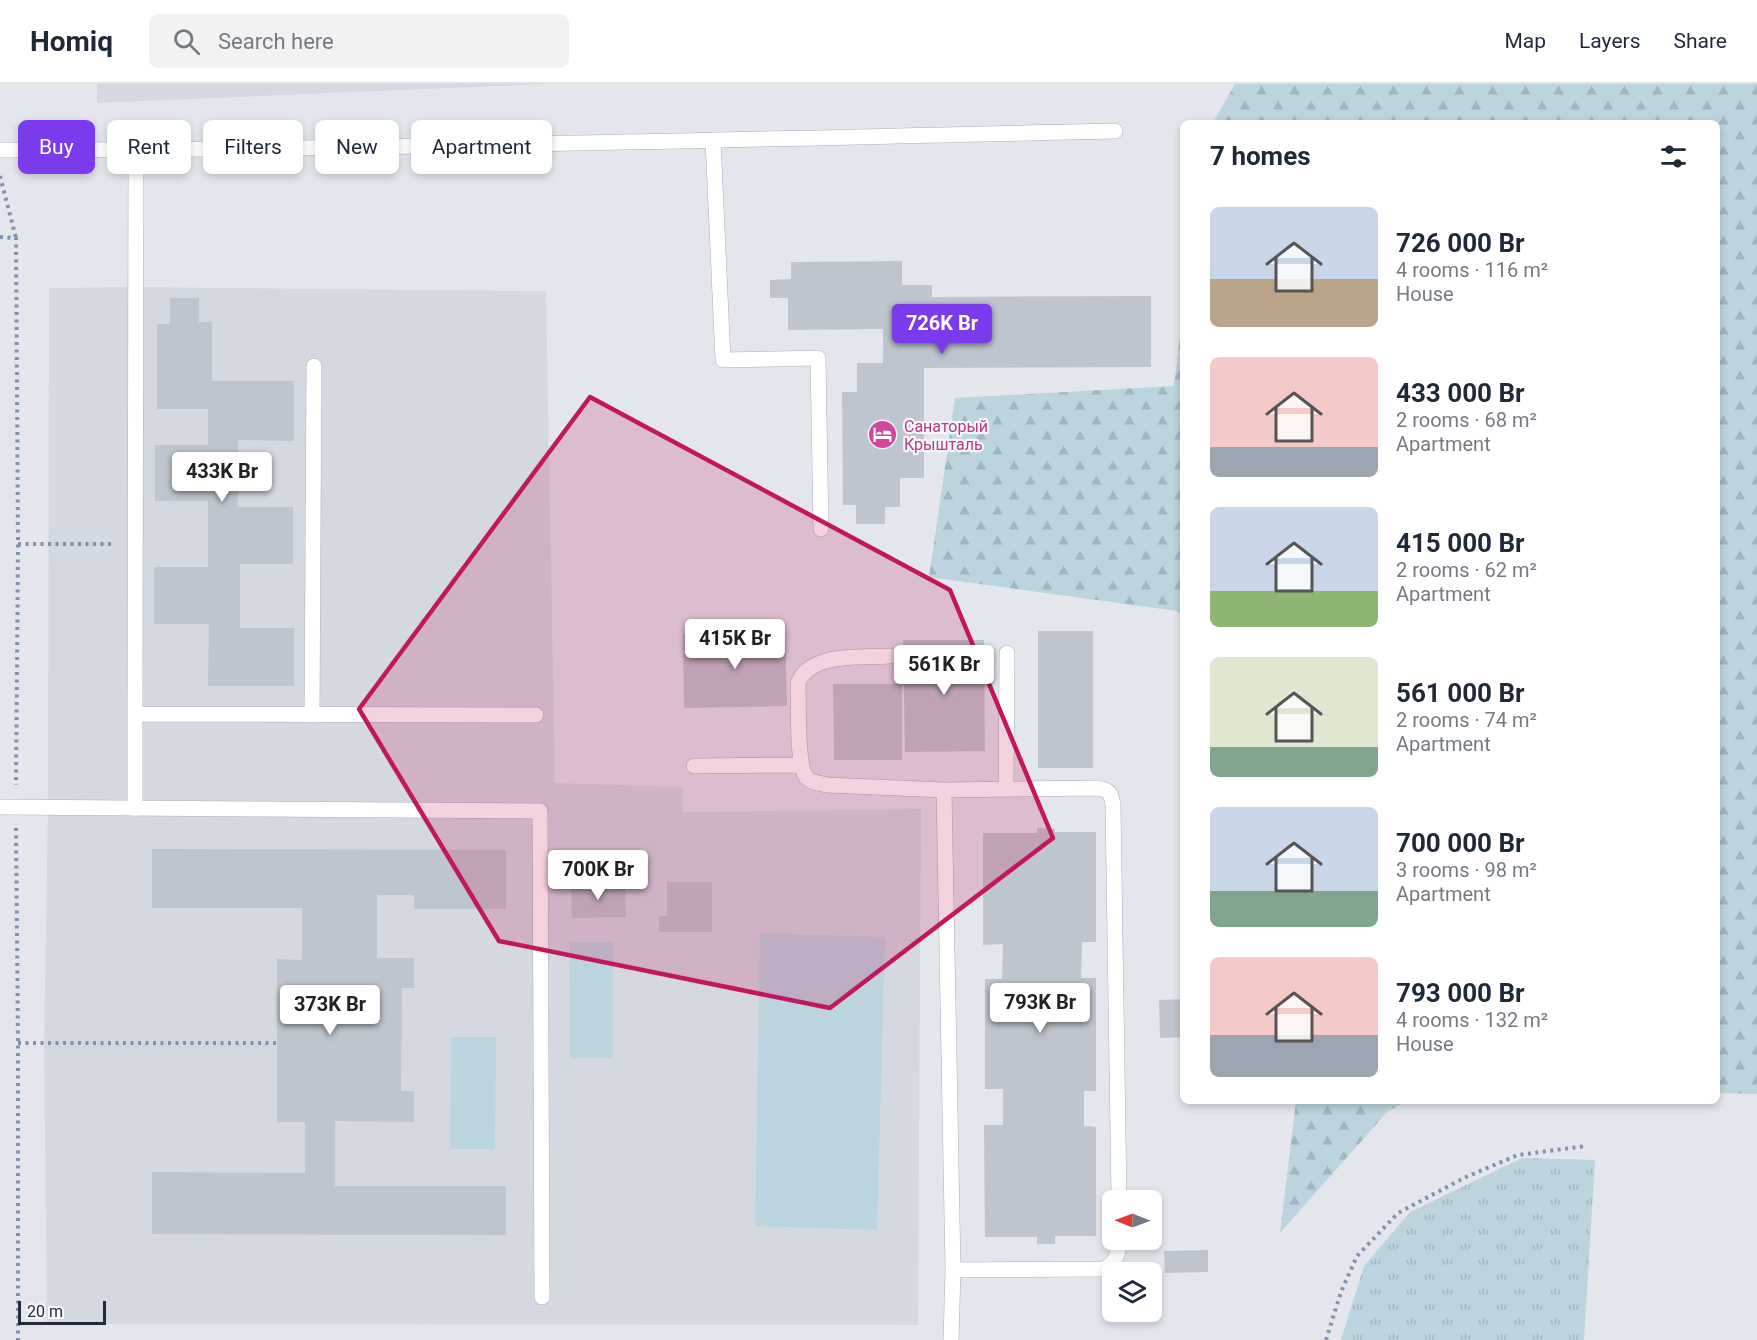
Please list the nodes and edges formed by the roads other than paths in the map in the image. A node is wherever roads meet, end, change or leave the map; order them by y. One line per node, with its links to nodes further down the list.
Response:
1 (1115, 131): 2 (lane)
2 (713, 140): 3 (lane); 8 (lane)
3 (191, 149)
4 (0, 150): 5 (lane)
5 (107, 150)
6 (136, 174): 11 (lane)
7 (314, 366): 12 (lane)
8 (821, 530)
9 (1007, 653): 16 (lane)
10 (889, 656): 14 (lane)
11 (135, 714): 12 (lane); 19 (lane)
12 (312, 715): 13 (lane)
13 (536, 715)
14 (801, 765): 15 (lane); 17 (lane)
15 (694, 766)
16 (1006, 788): 17 (lane); 20 (lane)
17 (944, 790): 22 (lane)
18 (8, 807): 19 (lane)
19 (135, 808): 23 (lane)
20 (1119, 1190)
21 (1117, 1250): 22 (lane)
22 (953, 1270): 24 (lane)
23 (542, 1296)
24 (951, 1340)

